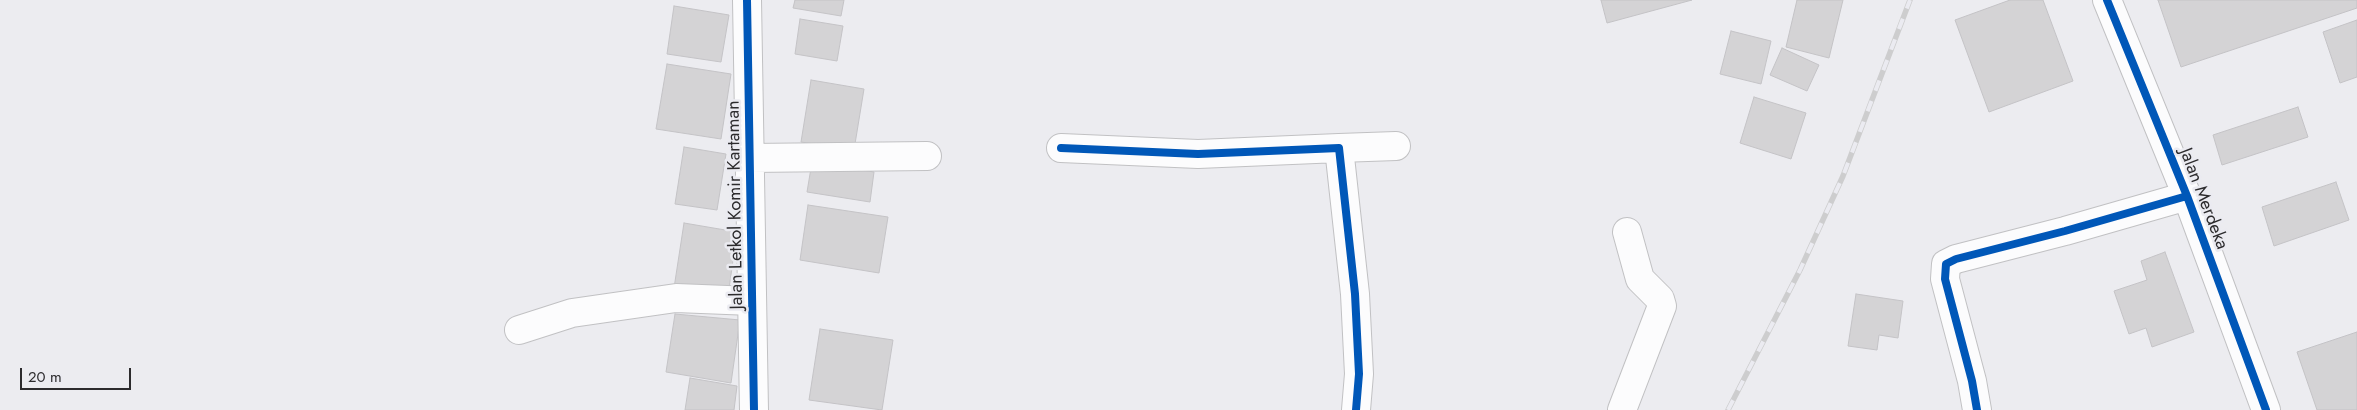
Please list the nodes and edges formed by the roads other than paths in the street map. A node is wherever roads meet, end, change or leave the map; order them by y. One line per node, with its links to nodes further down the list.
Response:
1 (747, 0): 7 (street, Jalan Letkol Komir Kartaman)
2 (2107, 0): 8 (street, Jalan Merdeka)
3 (1396, 146): 5 (street)
4 (1061, 148): 5 (street)
5 (1339, 148): 13 (street)
6 (926, 156): 7 (street)
7 (751, 158): 10 (street, Jalan Letkol Komir Kartaman)
8 (2186, 196): 15 (street); 16 (street, Jalan Merdeka)
9 (1627, 232): 14 (street)
10 (752, 301): 11 (street); 12 (street, Jalan Letkol Komir Kartaman)
11 (519, 330)
12 (754, 410)
13 (1356, 410)
14 (1622, 410)
15 (1977, 410)
16 (2266, 410)

